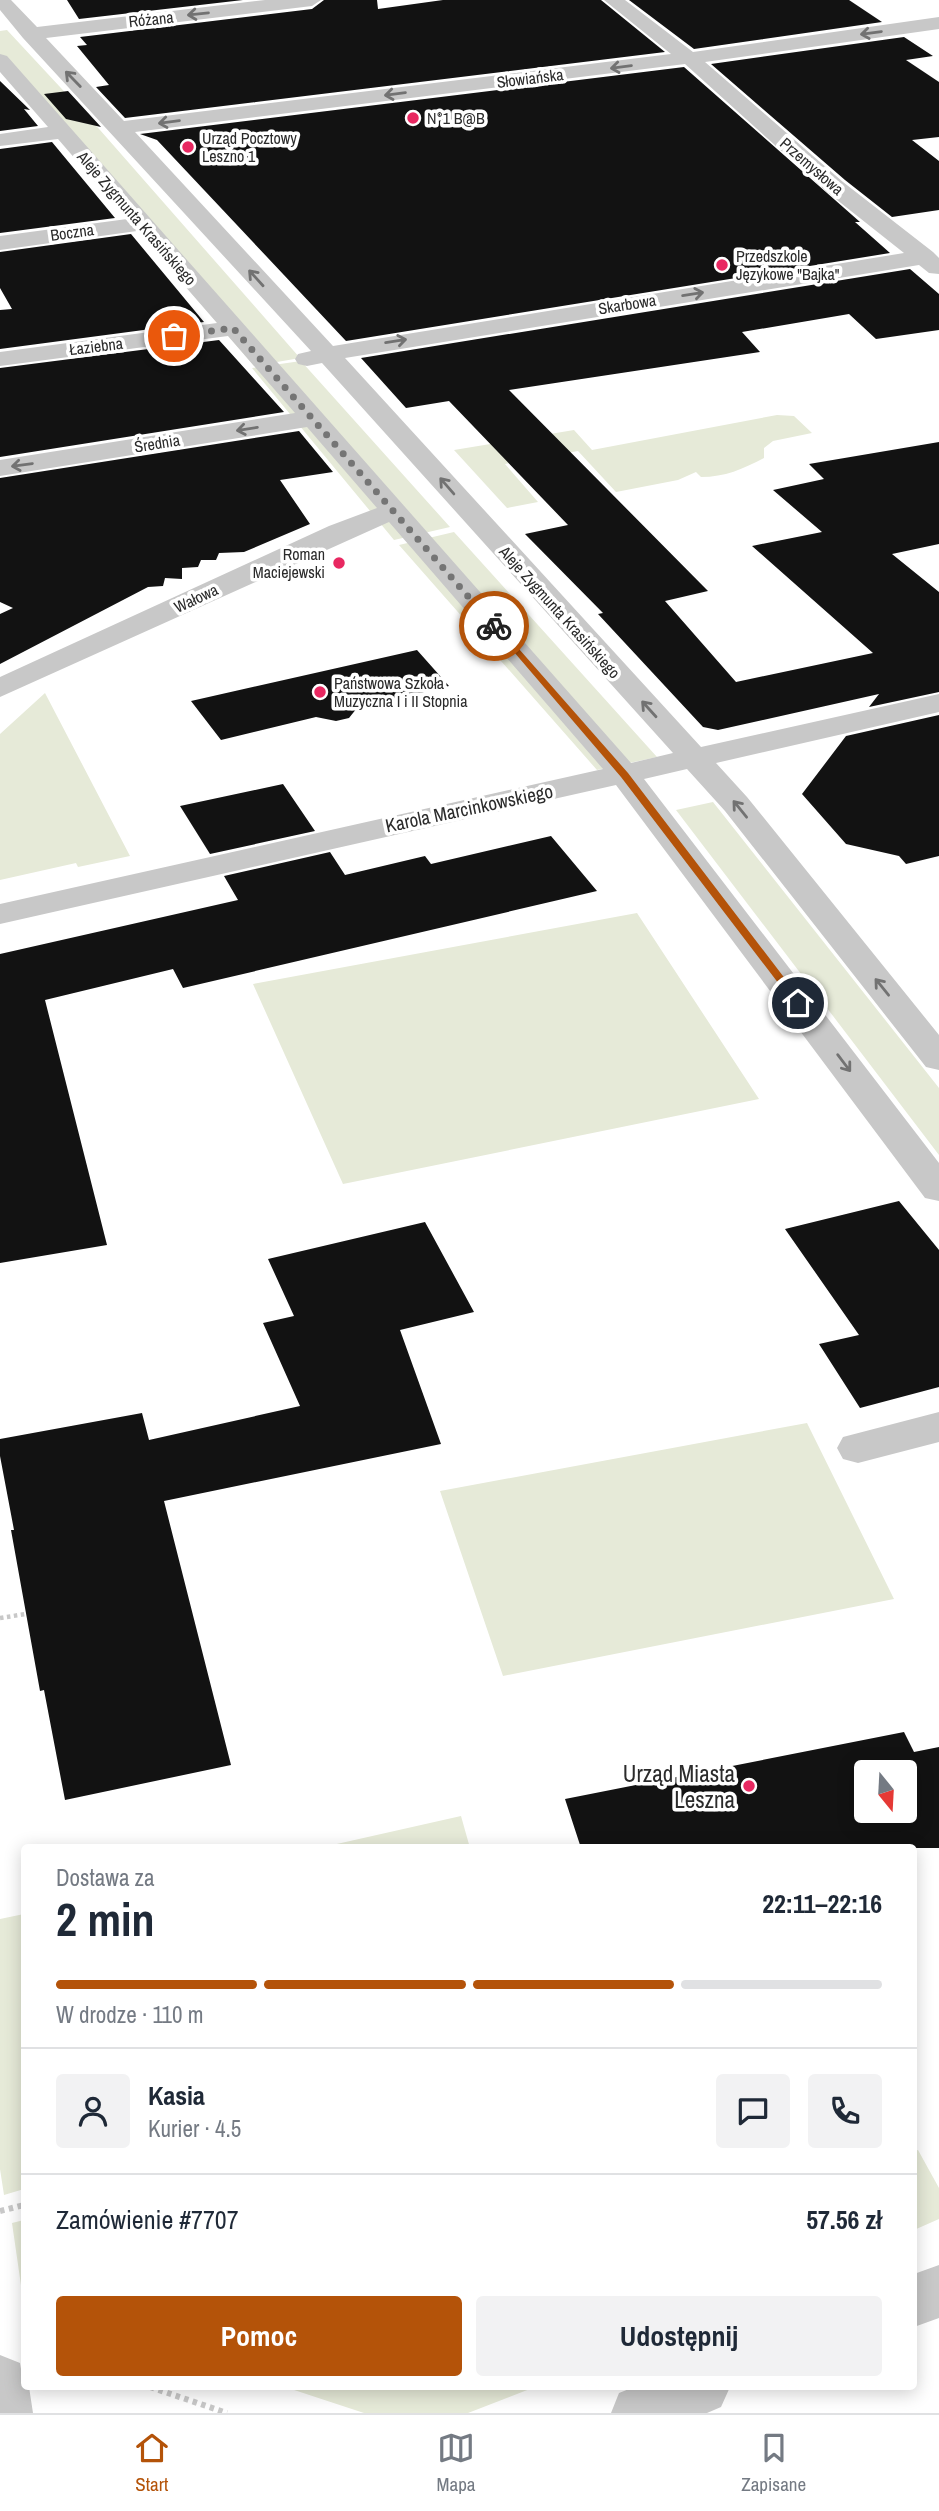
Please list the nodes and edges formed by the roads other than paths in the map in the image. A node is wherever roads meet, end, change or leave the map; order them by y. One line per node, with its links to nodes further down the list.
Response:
1 (1, 0): 8 (street, Aleje Zygmunta Krasińskiego)
2 (312, 0): 8 (street, Różana, one-way to 8)
3 (613, 0): 9 (street, Przemysłowa)
4 (919, 6): 5 (street)
5 (939, 18)
6 (939, 23): 9 (street, Słowiańska, one-way to 9)
7 (0, 29): 8 (street)
8 (26, 30): 11 (street, Aleje Zygmunta Krasińskiego, one-way to 8)
9 (689, 59): 11 (street, Słowiańska, one-way to 11); 16 (street, Przemysłowa)
10 (0, 60): 12 (street, Aleje Zygmunta Krasińskiego)
11 (120, 128): 18 (street, Aleje Zygmunta Krasińskiego, one-way to 11)
12 (61, 132): 13 (street); 14 (street, Aleje Zygmunta Krasińskiego)
13 (0, 140)
14 (143, 223): 15 (street, Boczna); 17 (street, Aleje Zygmunta Krasińskiego)
15 (0, 243)
16 (932, 263): 18 (street, Skarbowa, one-way to 16)
17 (233, 328): 19 (street, Łaziebna); 20 (street, Aleje Zygmunta Krasińskiego)
18 (329, 355): 20 (street, Skarbowa); 24 (street, Aleje Zygmunta Krasińskiego, one-way to 18)
19 (0, 359)
20 (266, 365): 21 (street, Aleje Zygmunta Krasińskiego)
21 (314, 418): 22 (street, Średnia, one-way to 22); 23 (street, Aleje Zygmunta Krasińskiego)
22 (0, 468)
23 (393, 510): 24 (street, Aleje Zygmunta Krasińskiego); 25 (street, Wałowa)
24 (453, 536): 27 (street, Aleje Zygmunta Krasińskiego, one-way to 24); 28 (street, Aleje Zygmunta Krasińskiego)
25 (0, 688)
26 (939, 703): 27 (street, Karola Marcinkowskiego)
27 (695, 759): 28 (street, Karola Marcinkowskiego); 30 (street, Aleje Zygmunta Krasińskiego, one-way to 27)
28 (624, 775): 29 (street, Karola Marcinkowskiego); 31 (street, Aleje Zygmunta Krasińskiego, one-way to 31)
29 (0, 914)
30 (934, 1045)
31 (939, 1189)
32 (939, 1427): 33 (street)
33 (858, 1448)
34 (939, 2291): 35 (street)
35 (917, 2300)
36 (0, 2383): 38 (street)
37 (694, 2390): 39 (street)
38 (4, 2413)
39 (640, 2413)

